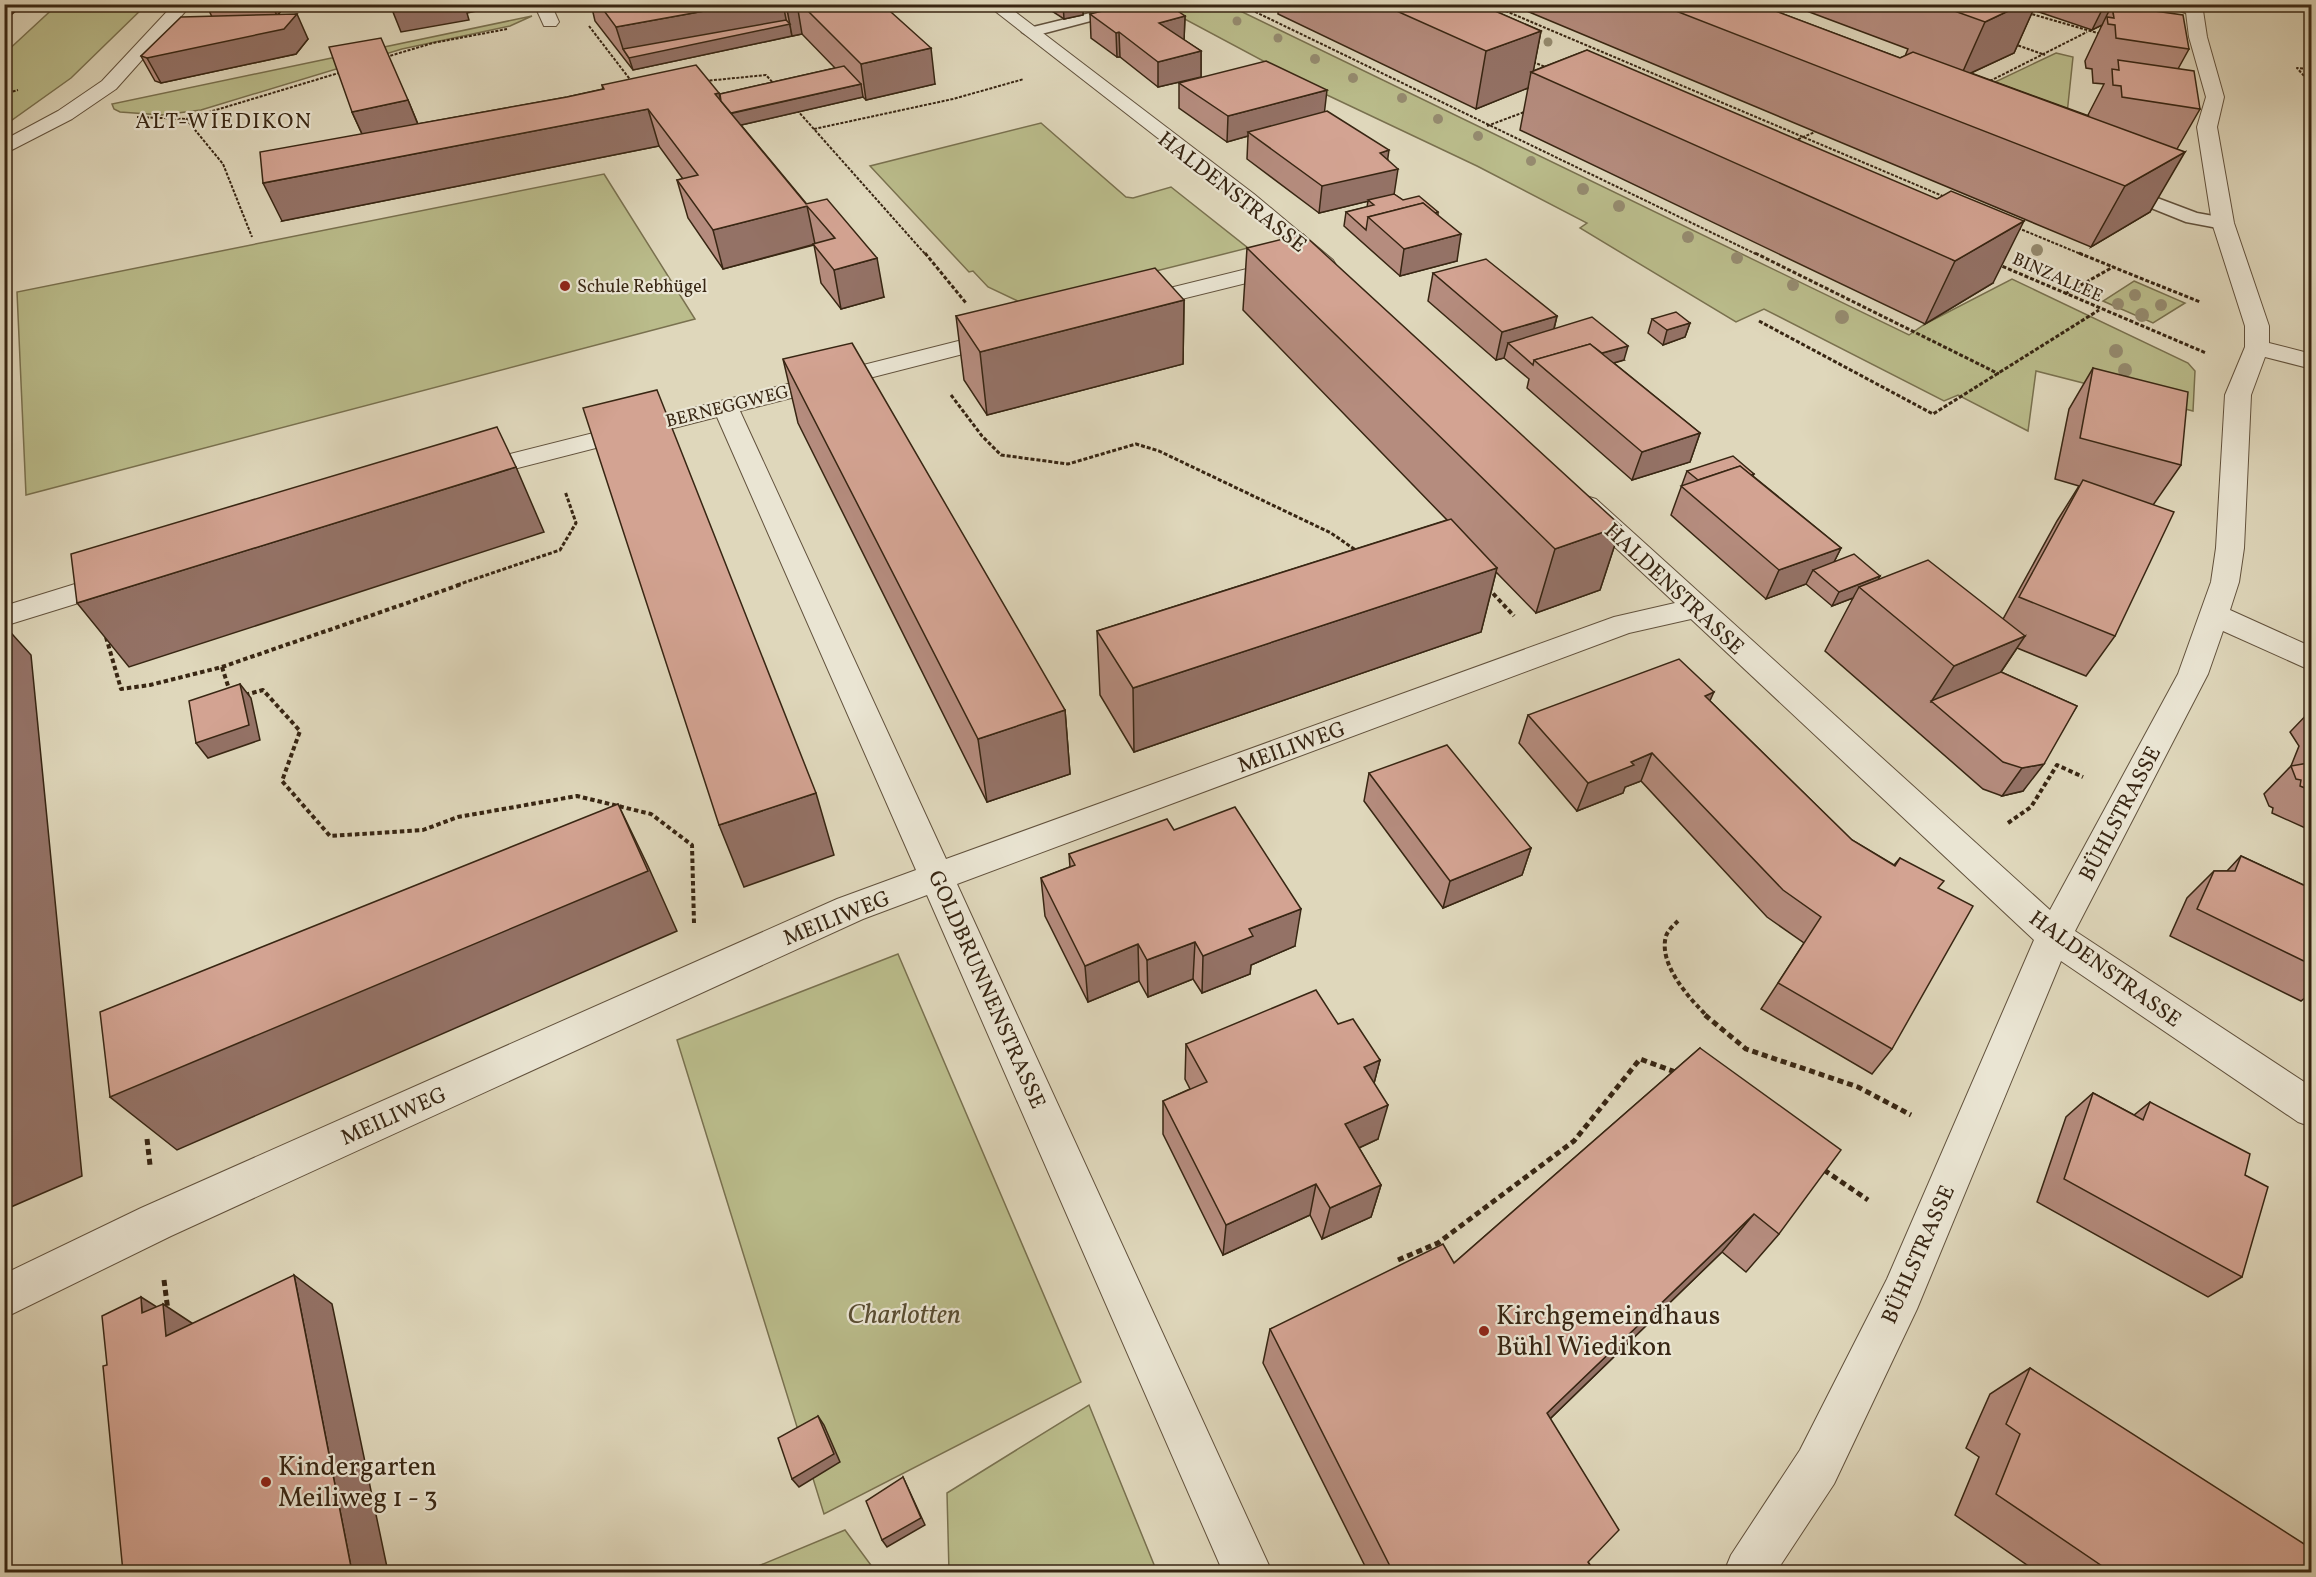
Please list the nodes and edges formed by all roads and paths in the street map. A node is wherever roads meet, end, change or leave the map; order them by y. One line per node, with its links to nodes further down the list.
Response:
1 (184, 4): 38 (street)
2 (542, 4): 10 (street)
3 (994, 4): 11 (street, HALDENSTRASSE)
4 (1148, 4): 11 (lane)
5 (1239, 4): 33 (path)
6 (1489, 4): 18 (path)
7 (2167, 4): 8 (lane)
8 (2193, 8): 41 (street, BÜHLSTRASSE)
9 (2024, 11): 12 (path)
10 (550, 22): 17 (path); 27 (path)
11 (1030, 32): 19 (street, HALDENSTRASSE)
12 (2087, 32): 13 (path); 15 (path)
13 (2110, 36)
14 (2012, 43): 15 (path)
15 (2045, 55): 25 (path)
16 (1524, 58): 23 (path)
17 (380, 59)
18 (1635, 66): 22 (path); 36 (path)
19 (1074, 68): 34 (path); 44 (street, HALDENSTRASSE)
20 (350, 69): 32 (path)
21 (2312, 69): 26 (path)
22 (1626, 70)
23 (1557, 72)
24 (695, 82): 28 (path)
25 (1981, 85)
26 (2312, 85)
27 (636, 87)
28 (780, 90)
29 (793, 106): 34 (path)
30 (1527, 111): 33 (path)
31 (127, 117): 32 (path)
32 (186, 118): 43 (path)
33 (1486, 126): 58 (path)
34 (814, 129): 50 (path)
35 (1815, 132): 36 (path)
36 (1804, 137): 37 (path); 40 (path)
37 (1786, 145)
38 (4, 148)
39 (2106, 184): 41 (lane)
40 (1951, 199)
41 (2223, 223): 55 (street, BÜHLSTRASSE)
42 (2014, 226): 46 (path)
43 (252, 237)
44 (1318, 259): 47 (street, HALDENSTRASSE); 51 (street)
45 (1988, 260): 48 (path, BINZALLEE)
46 (2113, 267): 48 (path); 49 (path)
47 (1344, 283)
48 (2064, 294): 52 (path, BINZALLEE)
49 (2205, 305)
50 (968, 306)
51 (1113, 309)
52 (2100, 310): 56 (path, BINZALLEE); 58 (path)
53 (1759, 321): 58 (path)
54 (1022, 332): 60 (street, BERNEGGWEG)
55 (2257, 347): 57 (street); 68 (street, BÜHLSTRASSE)
56 (2206, 353)
57 (2312, 362)
58 (1998, 374)
59 (946, 389): 64 (path)
60 (725, 406): 61 (street, BERNEGGWEG); 78 (street, GOLDBRUNNENSTRASSE)
61 (450, 479)
62 (562, 484): 73 (path)
63 (1564, 485): 67 (street, HALDENSTRASSE)
64 (1360, 553)
65 (145, 573): 69 (street)
66 (1478, 584): 70 (path)
67 (1696, 607): 78 (street, MEILIWEG); 81 (street, HALDENSTRASSE)
68 (2215, 615): 72 (street); 81 (street, BÜHLSTRASSE)
69 (4, 616)
70 (1520, 622)
71 (104, 626): 73 (path)
72 (2312, 660)
73 (222, 667): 75 (path)
74 (242, 695): 80 (path)
75 (231, 698)
76 (2092, 781): 77 (path)
77 (2000, 824)
78 (937, 875): 88 (street, MEILIWEG); 89 (street, GOLDBRUNNENSTRASSE)
79 (1678, 921): 84 (path)
80 (694, 924)
81 (2054, 936): 83 (street, HALDENSTRASSE); 90 (street, BÜHLSTRASSE)
82 (1688, 1077): 87 (path)
83 (2312, 1109)
84 (1911, 1115)
85 (1820, 1167): 86 (path)
86 (1868, 1200)
87 (1398, 1260)
88 (4, 1297)
89 (1248, 1572)
90 (1748, 1572)

